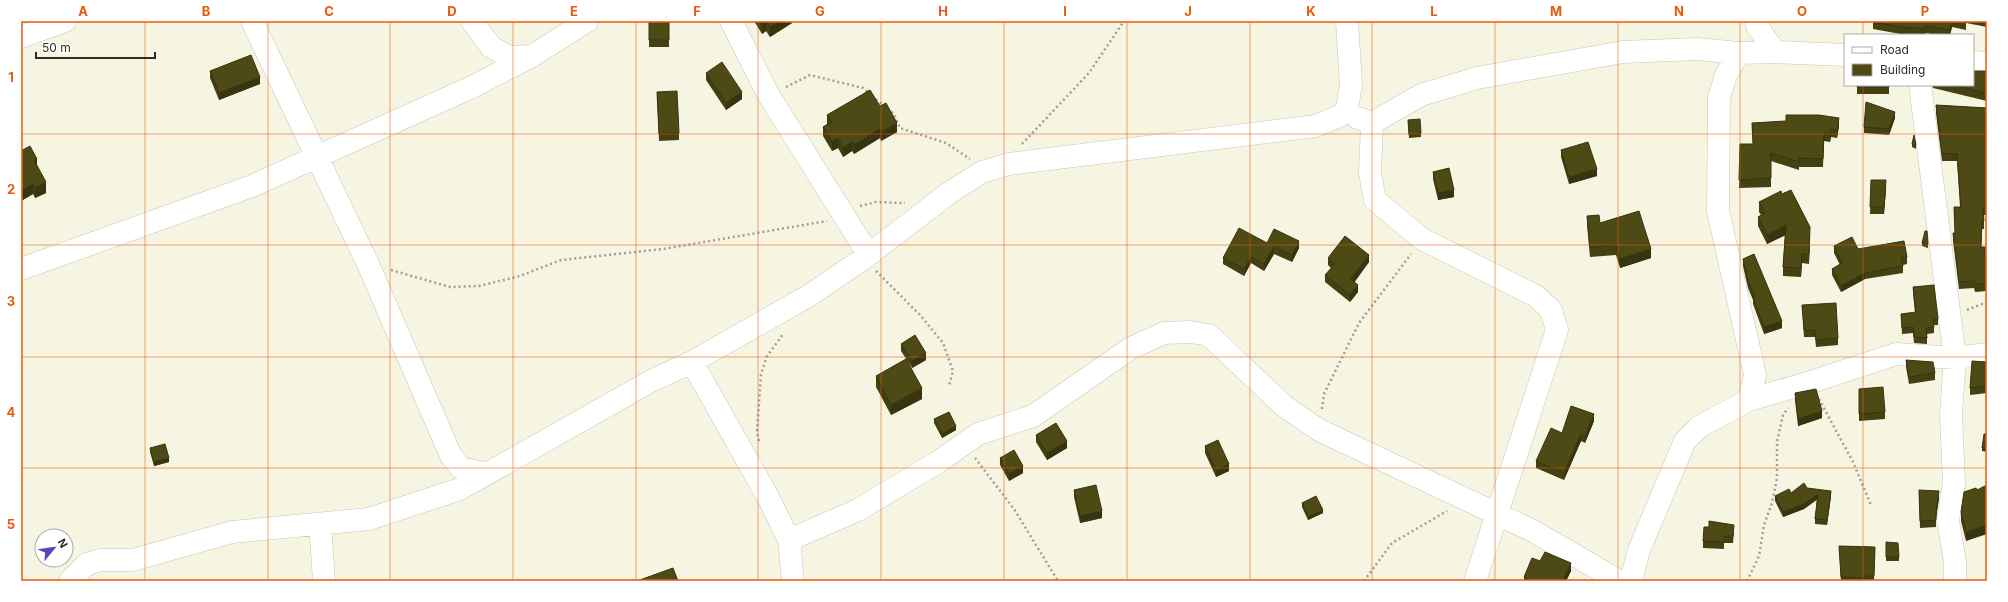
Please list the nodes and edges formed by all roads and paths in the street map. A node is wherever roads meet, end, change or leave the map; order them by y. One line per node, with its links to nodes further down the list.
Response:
1 (65, 21): 9 (street)
2 (252, 21): 20 (street)
3 (472, 21): 13 (street)
4 (587, 21): 13 (street)
5 (731, 21): 17 (street)
6 (1124, 21): 21 (path)
7 (1347, 21): 18 (street)
8 (1756, 21): 10 (street)
9 (21, 37)
10 (1775, 52): 11 (street); 12 (street)
11 (1739, 53): 19 (street); 35 (street)
12 (1844, 55)
13 (532, 56): 20 (street)
14 (1974, 62): 15 (street)
15 (1987, 63)
16 (1920, 86): 31 (street)
17 (768, 94): 22 (path); 24 (street)
18 (1346, 113): 19 (street); 21 (street)
19 (1372, 123): 25 (street)
20 (316, 157): 27 (street); 28 (street)
21 (1009, 164): 22 (street)
22 (982, 172): 26 (street)
23 (910, 204): 24 (path)
24 (840, 211): 26 (street); 27 (path)
25 (1422, 239): 36 (path); 42 (street)
26 (866, 257): 32 (street); 34 (path)
27 (368, 264): 39 (street)
28 (21, 270)
29 (784, 332): 38 (path)
30 (1987, 354): 31 (street)
31 (1955, 358): 33 (street); 54 (street)
32 (692, 362): 39 (street); 44 (street)
33 (1807, 384): 35 (street); 41 (path); 53 (path)
34 (949, 386)
35 (1749, 400): 52 (street)
36 (1319, 430): 37 (street); 40 (street)
37 (964, 443): 44 (street); 48 (path)
38 (760, 447)
39 (486, 474): 43 (street)
40 (1466, 500): 42 (street); 49 (path)
41 (1871, 505)
42 (1496, 513): 50 (street); 51 (street)
43 (320, 524): 45 (street); 46 (street)
44 (789, 540): 47 (street)
45 (70, 581)
46 (324, 581)
47 (793, 581)
48 (1058, 581)
49 (1364, 581)
50 (1475, 581)
51 (1619, 581)
52 (1631, 581)
53 (1747, 581)
54 (1955, 581)

